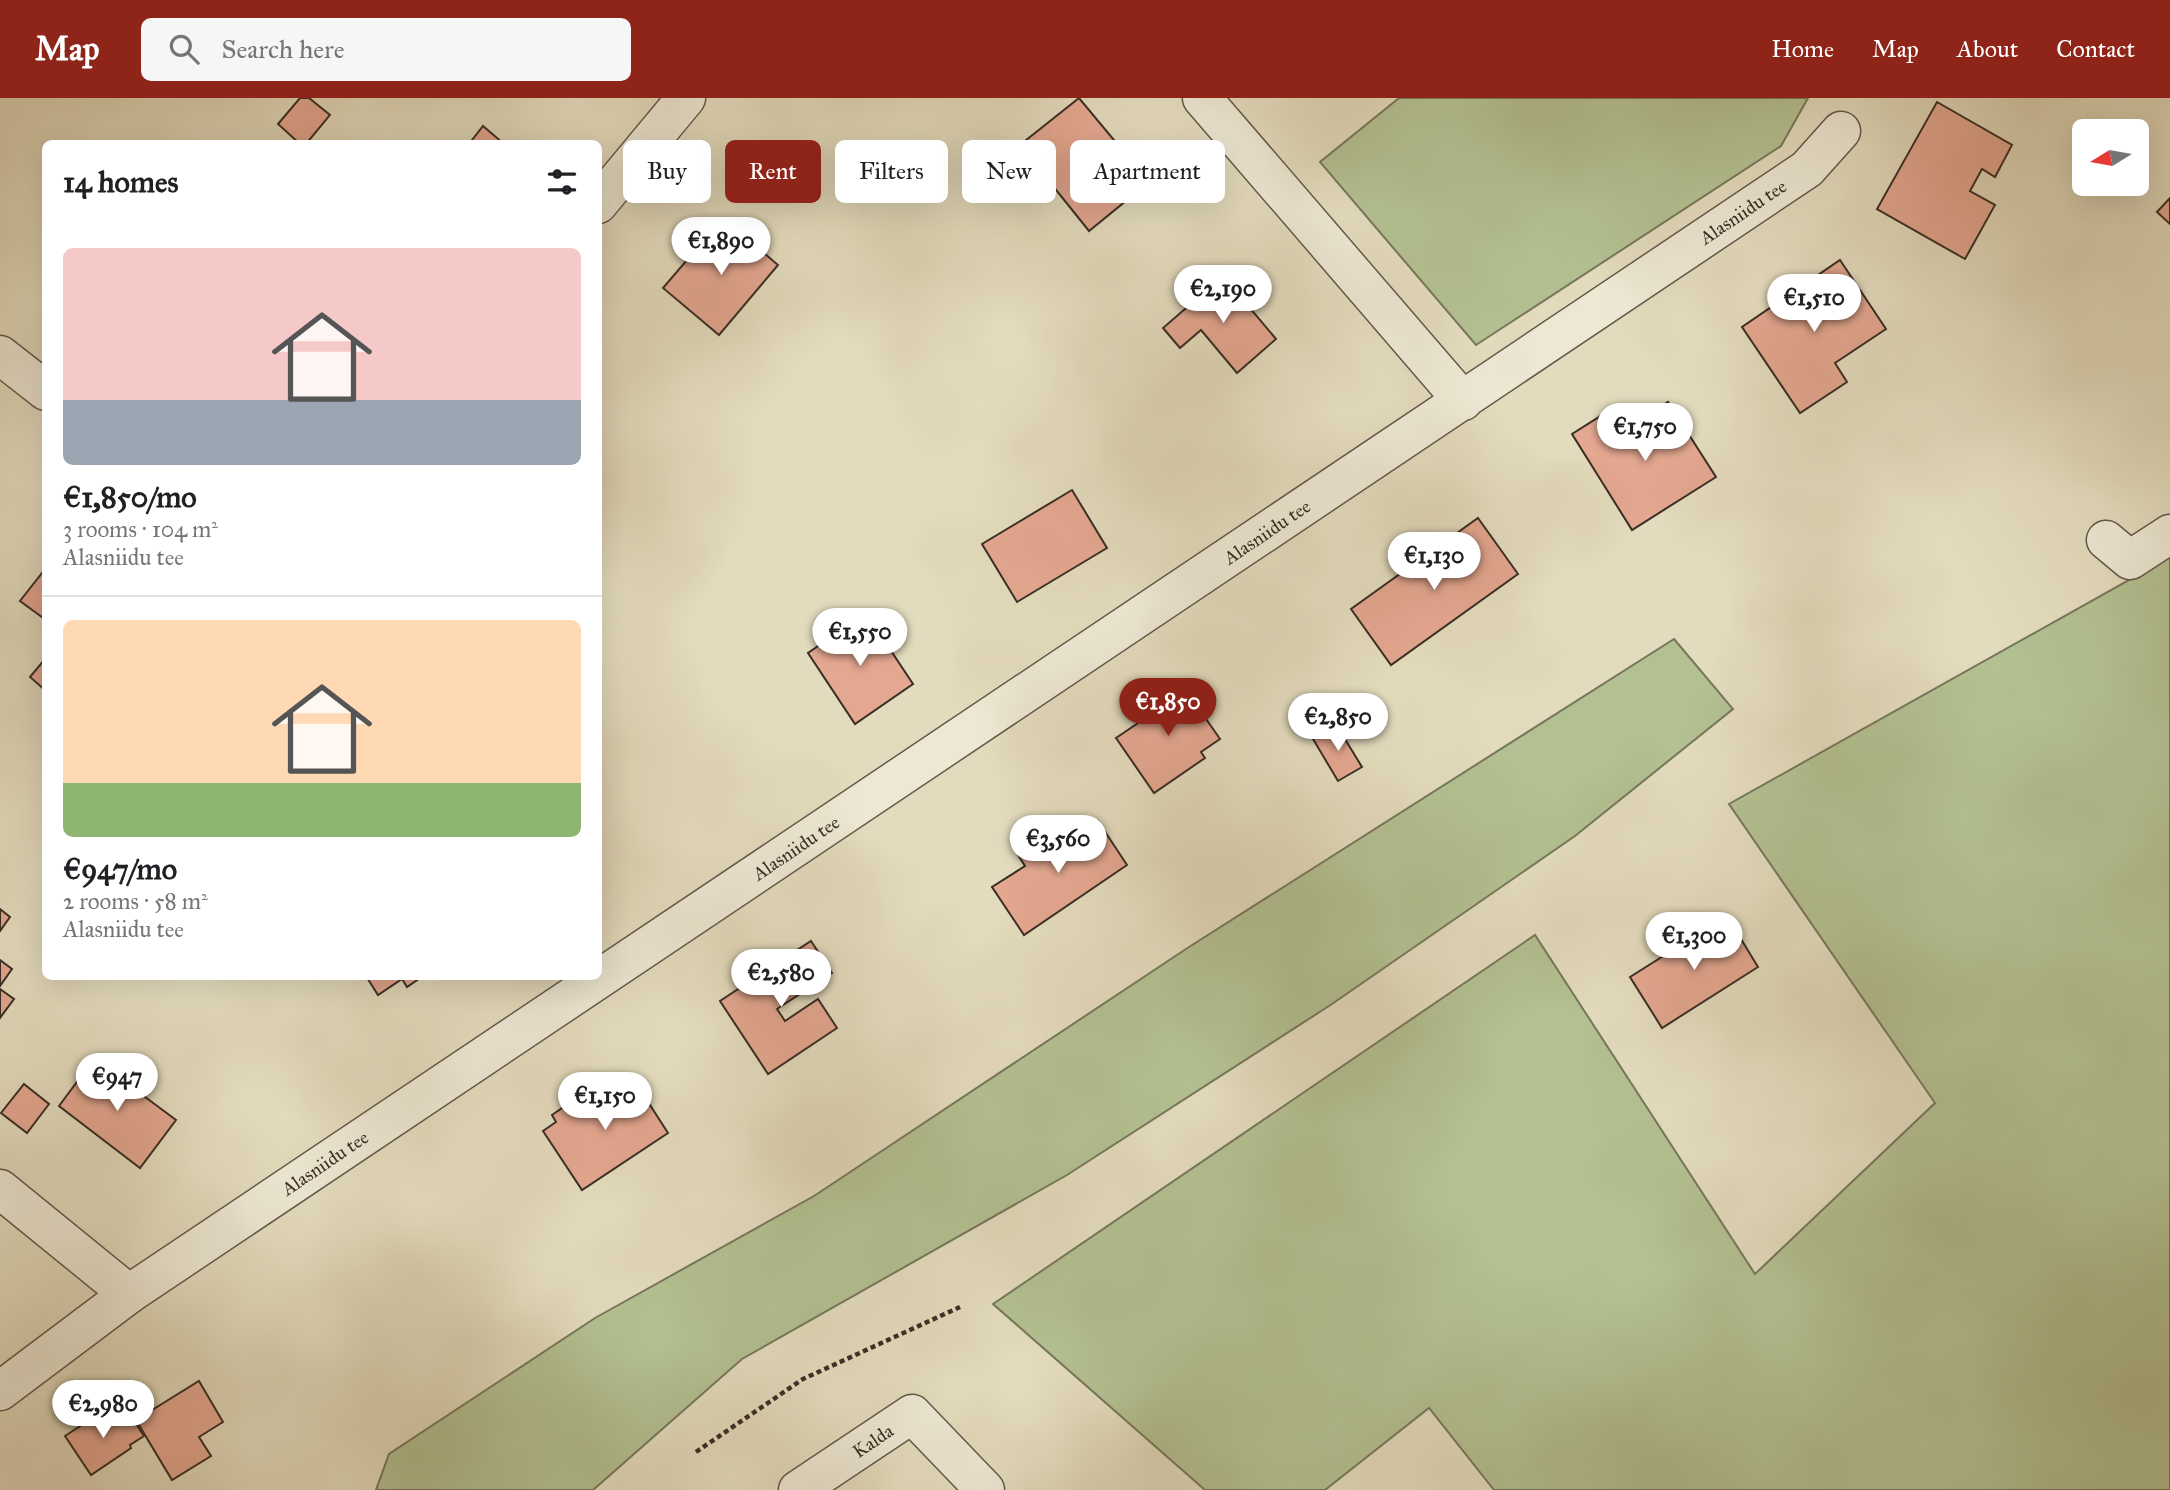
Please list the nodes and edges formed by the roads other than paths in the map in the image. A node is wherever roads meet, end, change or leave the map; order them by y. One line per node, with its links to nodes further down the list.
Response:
1 (685, 98): 4 (street)
2 (1202, 98): 7 (street)
3 (1841, 131): 7 (street, Alasniidu tee)
4 (602, 199)
5 (0, 355): 6 (street)
6 (42, 388)
7 (1463, 401): 10 (street, Alasniidu tee)
8 (2170, 534): 9 (street)
9 (2106, 540)
10 (602, 977)
11 (598, 980): 13 (street, Alasniidu tee)
12 (0, 1189): 13 (street)
13 (129, 1294): 14 (street, Alasniidu tee)
14 (0, 1391)
15 (798, 1490): 16 (street, Kalda)
16 (985, 1490)

